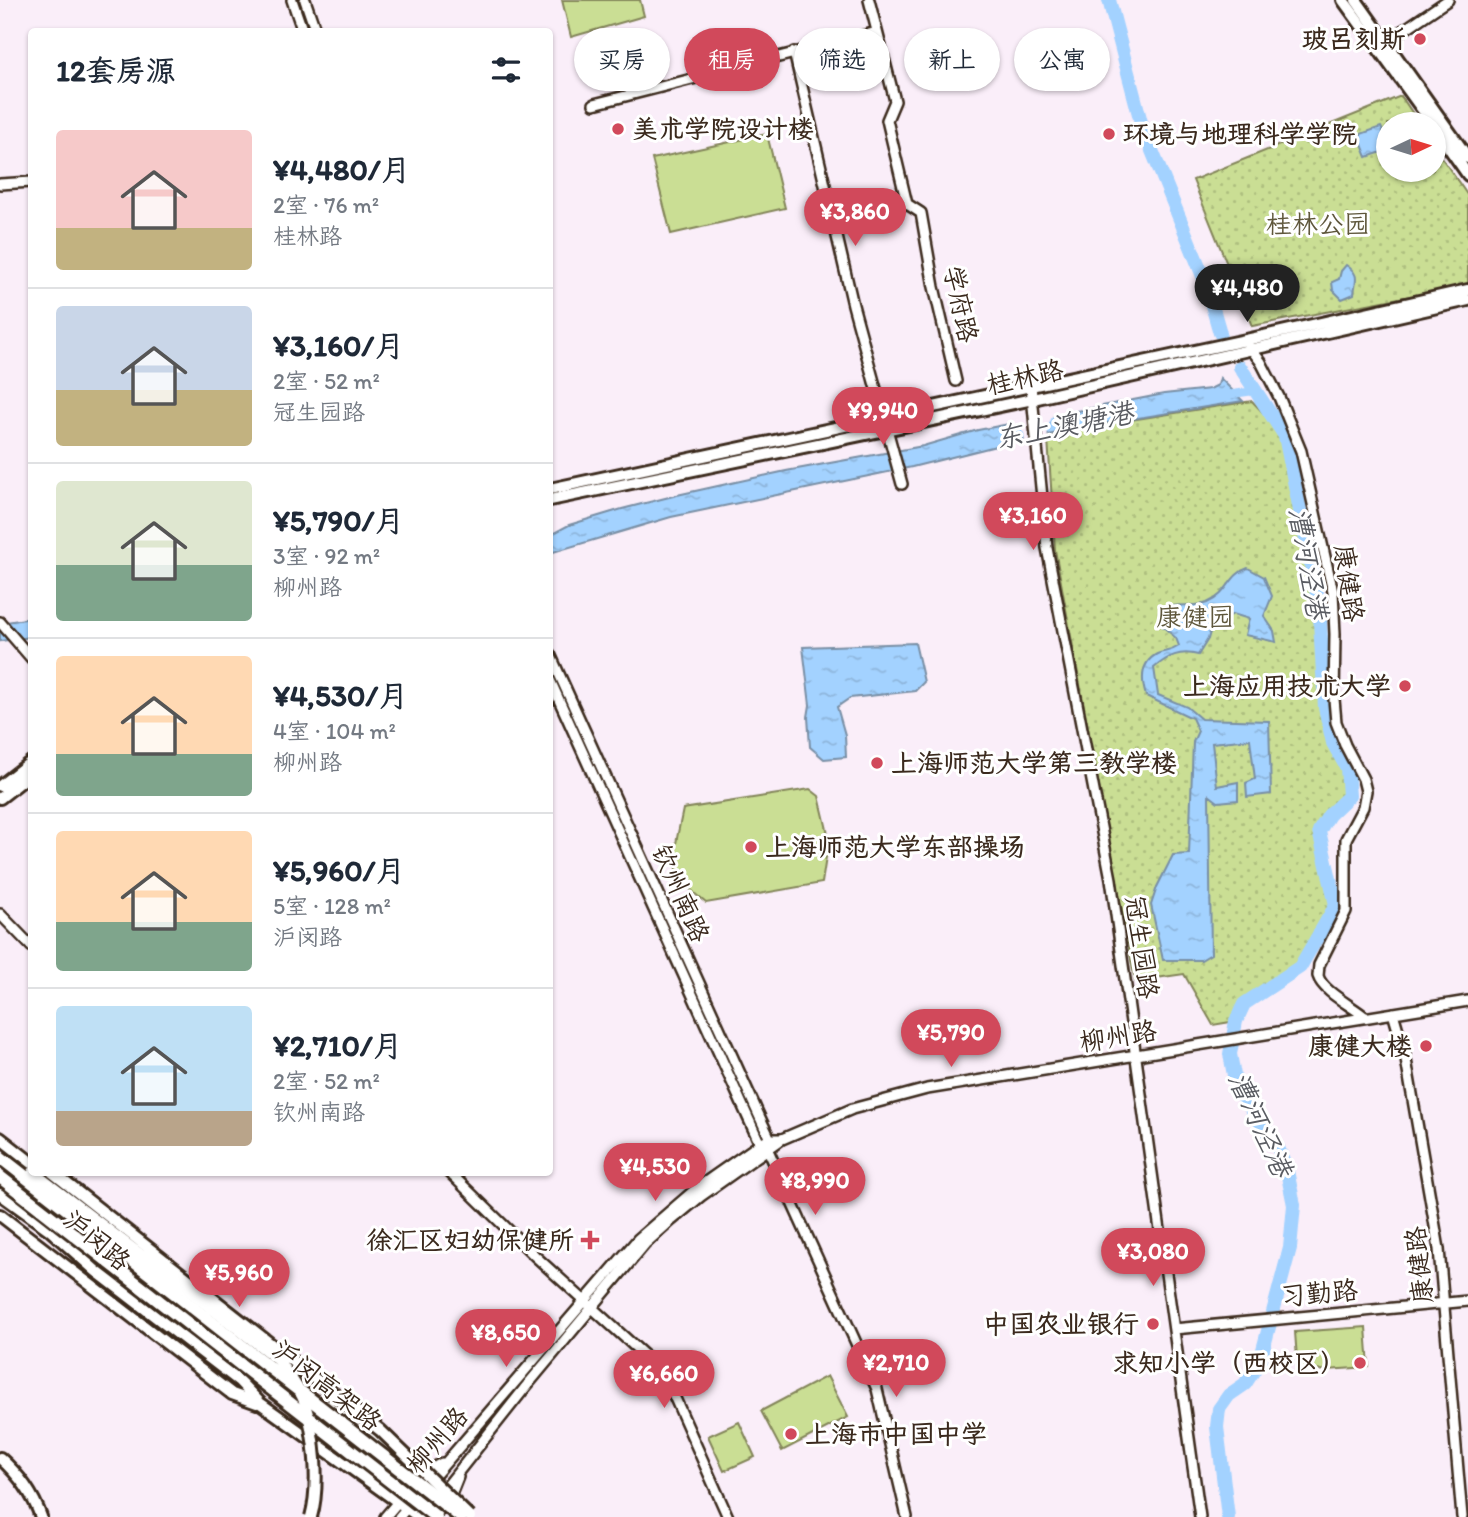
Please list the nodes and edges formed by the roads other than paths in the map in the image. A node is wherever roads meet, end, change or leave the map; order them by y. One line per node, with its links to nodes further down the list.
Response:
1 (292, 0): 7 (street)
2 (305, 0): 8 (street)
3 (869, 0): 9 (street, 学府路)
4 (1343, 0): 10 (main road)
5 (1356, 0): 10 (main road)
6 (1448, 0): 10 (street)
7 (302, 28)
8 (315, 28)
9 (876, 28)
10 (1382, 45): 15 (main road); 17 (main road)
11 (794, 52): 14 (street)
12 (890, 82): 24 (street, 学府路)
13 (803, 91): 27 (street)
14 (594, 104)
15 (1425, 112)
16 (1446, 144): 18 (main road)
17 (1468, 158)
18 (1468, 175)
19 (28, 182): 20 (street)
20 (0, 184)
21 (1468, 290): 23 (main road, 桂林路)
22 (1468, 300): 23 (main road, 桂林路)
23 (1248, 345): 25 (main road, 桂林路); 26 (main road, 桂林路); 44 (street, 康健路)
24 (956, 380)
25 (1031, 386): 26 (street, 冠生园路); 27 (main road, 桂林路)
26 (1033, 399): 28 (main road, 桂林路); 45 (street, 冠生园路)
27 (884, 418): 28 (street); 30 (main road, 桂林路)
28 (887, 430): 29 (street); 31 (main road, 桂林路)
29 (900, 480)
30 (553, 488)
31 (553, 499)
32 (0, 622): 33 (street)
33 (28, 654)
34 (553, 661): 48 (street, 钦州南路)
35 (553, 688): 50 (street, 钦州南路)
36 (28, 764): 38 (main road)
37 (28, 776): 39 (main road)
38 (0, 786)
39 (0, 798)
40 (0, 914): 41 (street)
41 (28, 943)
42 (1468, 1001): 43 (street, 柳州路)
43 (1393, 1013): 44 (street, 柳州路); 66 (street, 康健路)
44 (1365, 1017): 45 (street, 柳州路)
45 (1136, 1054): 49 (street, 柳州路); 68 (street, 冠生园路)
46 (0, 1132): 52 (main road)
47 (0, 1138): 54 (main road)
48 (770, 1139): 49 (street, 柳州路); 50 (street, 柳州路)
49 (782, 1139): 50 (street, 柳州路)
50 (764, 1147): 67 (street, 柳州路); 90 (street, 钦州南路)
51 (0, 1149): 55 (main road); 56 (main road, 沪闵路)
52 (28, 1153)
53 (0, 1157): 86 (highway, 沪闵高架路, bridge)
54 (28, 1160)
55 (28, 1169)
56 (28, 1171)
57 (34, 1176): 69 (main road, 沪闵路)
58 (37, 1176): 75 (main road, bridge)
59 (48, 1176): 69 (main road, 沪闵路)
60 (57, 1176): 87 (main road, bridge)
61 (453, 1176): 67 (street)
62 (0, 1177): 78 (highway, 沪闵高架路, bridge)
63 (0, 1194): 71 (main road, 沪闵路)
64 (0, 1215): 71 (main road, 沪闵路)
65 (1468, 1301): 66 (street, 习勤路)
66 (1444, 1303): 68 (street, 习勤路); 92 (street, 康健路)
67 (589, 1304): 73 (street, 柳州路); 76 (street, 柳州路); 89 (street)
68 (1174, 1328): 91 (street, 冠生园路)
69 (261, 1357): 70 (main road, 沪闵路)
70 (318, 1403): 73 (main road, 沪闵路); 74 (main road)
71 (260, 1404): 77 (main road, 沪闵路)
72 (0, 1458): 79 (main road)
73 (426, 1478): 74 (street, 柳州路); 76 (main road, 沪闵路)
74 (416, 1489): 77 (street, 柳州路); 78 (main road)
75 (316, 1494): 80 (main road, bridge); 81 (main road, bridge)
76 (447, 1494): 78 (street, 柳州路); 88 (main road, 沪闵路)
77 (403, 1504): 82 (street); 83 (street, 柳州路); 84 (main road, 沪闵路)
78 (436, 1511): 84 (street, 柳州路); 85 (main road)
79 (41, 1517)
80 (306, 1517)
81 (312, 1517)
82 (385, 1517)
83 (399, 1517)
84 (421, 1517)
85 (452, 1517)
86 (461, 1517)
87 (470, 1517)
88 (476, 1517)
89 (728, 1517)
90 (907, 1517)
91 (1200, 1517)
92 (1462, 1517)

